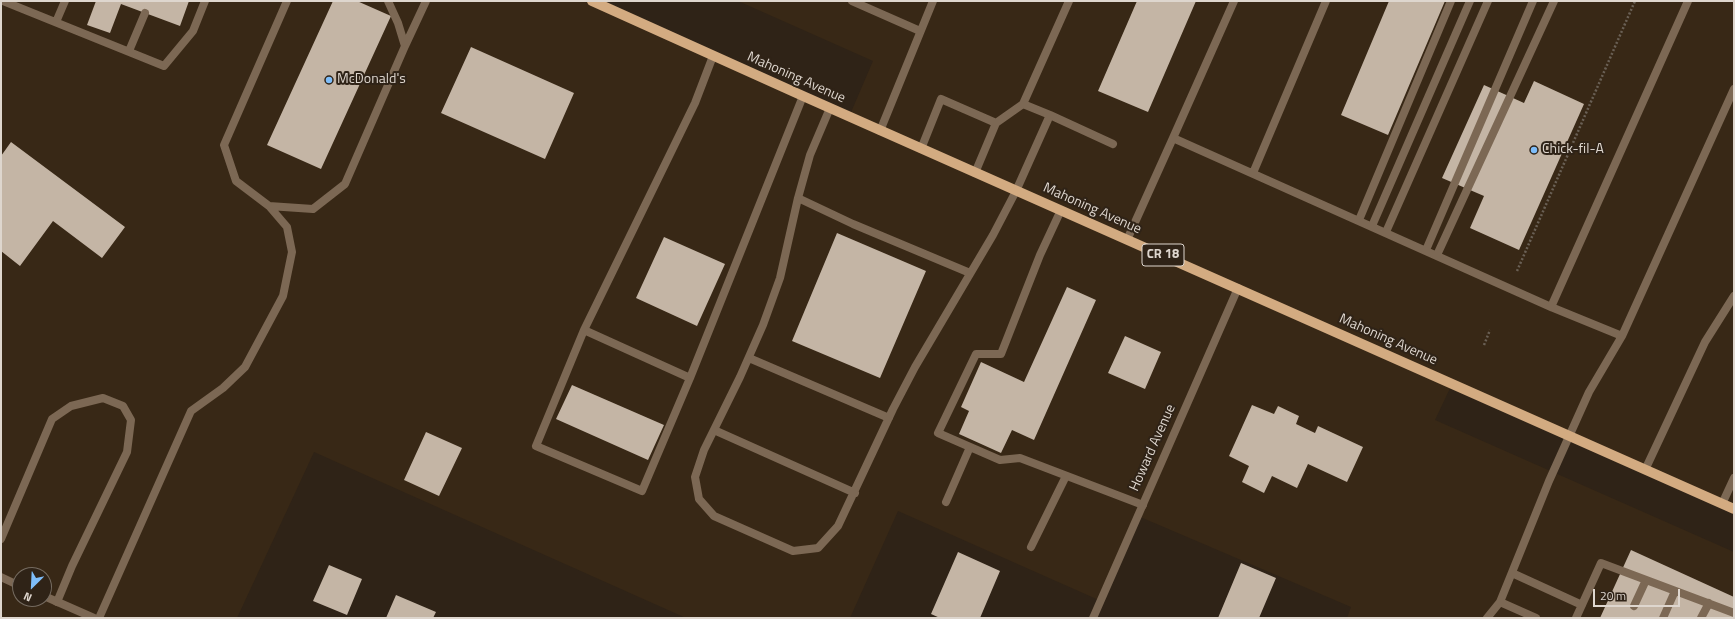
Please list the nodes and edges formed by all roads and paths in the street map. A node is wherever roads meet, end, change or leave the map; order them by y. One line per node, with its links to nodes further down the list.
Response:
1 (3, 1): 20 (street)
2 (65, 1): 22 (street)
3 (205, 1): 25 (street)
4 (286, 1): 41 (street)
5 (388, 1): 24 (street)
6 (426, 1): 24 (street)
7 (852, 1): 23 (street)
8 (933, 1): 23 (street)
9 (1069, 1): 29 (street)
10 (1234, 1): 34 (street)
11 (1326, 1): 38 (street)
12 (1451, 1): 43 (street)
13 (1470, 1): 44 (street)
14 (1488, 1): 45 (street)
15 (1533, 1): 47 (street)
16 (1554, 1): 48 (street)
17 (1635, 1): 49 (path)
18 (1688, 1): 53 (street)
19 (596, 2): 26 (main road, Mahoning Avenue / CR 18)
20 (17, 4): 22 (street)
21 (145, 13): 25 (street)
22 (56, 22): 25 (street)
23 (920, 31): 33 (street)
24 (405, 46): 41 (street)
25 (129, 51)
26 (713, 56): 28 (main road, Mahoning Avenue / CR 18); 54 (street)
27 (1734, 89): 56 (street)
28 (803, 96): 30 (main road, Mahoning Avenue / CR 18); 59 (street)
29 (1023, 104): 31 (street); 32 (street)
30 (830, 108): 33 (main road, Mahoning Avenue / CR 18); 40 (street)
31 (1050, 115): 35 (street); 39 (street)
32 (996, 123): 36 (street); 37 (street)
33 (880, 130): 36 (main road, Mahoning Avenue / CR 18)
34 (1173, 138): 38 (street); 46 (street)
35 (1113, 144)
36 (921, 149): 37 (main road, Mahoning Avenue / CR 18)
37 (974, 173): 39 (main road, Mahoning Avenue / CR 18)
38 (1253, 173): 43 (street)
39 (1016, 191): 42 (main road, Mahoning Avenue / CR 18); 50 (street)
40 (798, 198): 50 (street); 58 (street)
41 (269, 206): 87 (street)
42 (1061, 210): 46 (main road, Mahoning Avenue / CR 18); 63 (street)
43 (1359, 220): 44 (street)
44 (1372, 226): 45 (street)
45 (1386, 232): 47 (street)
46 (1127, 240): 51 (main road, Mahoning Avenue / CR 18)
47 (1426, 250): 48 (street)
48 (1437, 255): 53 (street)
49 (1517, 271)
50 (970, 273): 60 (street)
51 (1238, 288): 62 (main road, Mahoning Avenue / CR 18); 70 (street, Howard Avenue)
52 (1734, 296): 64 (street)
53 (1551, 307): 56 (street)
54 (584, 330): 59 (street); 59 (street)
55 (1490, 330): 57 (path)
56 (1622, 336): 62 (street)
57 (1484, 345)
58 (748, 358): 60 (street); 61 (street)
59 (690, 378)
60 (889, 418): 67 (street)
61 (714, 430): 67 (street); 67 (street)
62 (1570, 437): 64 (main road, Mahoning Avenue / CR 18); 74 (street)
63 (970, 447): 65 (street); 68 (street)
64 (1645, 470): 69 (main road, Mahoning Avenue / CR 18)
65 (1066, 476): 70 (street); 73 (street)
66 (1734, 478): 69 (street)
67 (855, 493)
68 (946, 502)
69 (1722, 504): 71 (main road, Mahoning Avenue / CR 18)
70 (1143, 505): 88 (street, Howard Avenue)
71 (1734, 509)
72 (1, 539): 80 (street)
73 (1032, 547)
74 (1512, 573): 81 (street); 83 (street)
75 (1, 577): 77 (street)
76 (1646, 580): 78 (street); 83 (street); 84 (street)
77 (12, 582)
78 (1675, 591): 82 (street); 92 (street)
79 (52, 600): 80 (street)
80 (57, 602): 86 (street)
81 (1500, 602): 89 (street); 90 (street)
82 (1709, 604): 85 (street); 93 (street)
83 (1582, 605): 91 (street)
84 (1634, 606)
85 (1734, 613)
86 (94, 618)
87 (99, 618)
88 (1093, 618)
89 (1487, 618)
90 (1536, 618)
91 (1576, 618)
92 (1663, 618)
93 (1701, 618)

